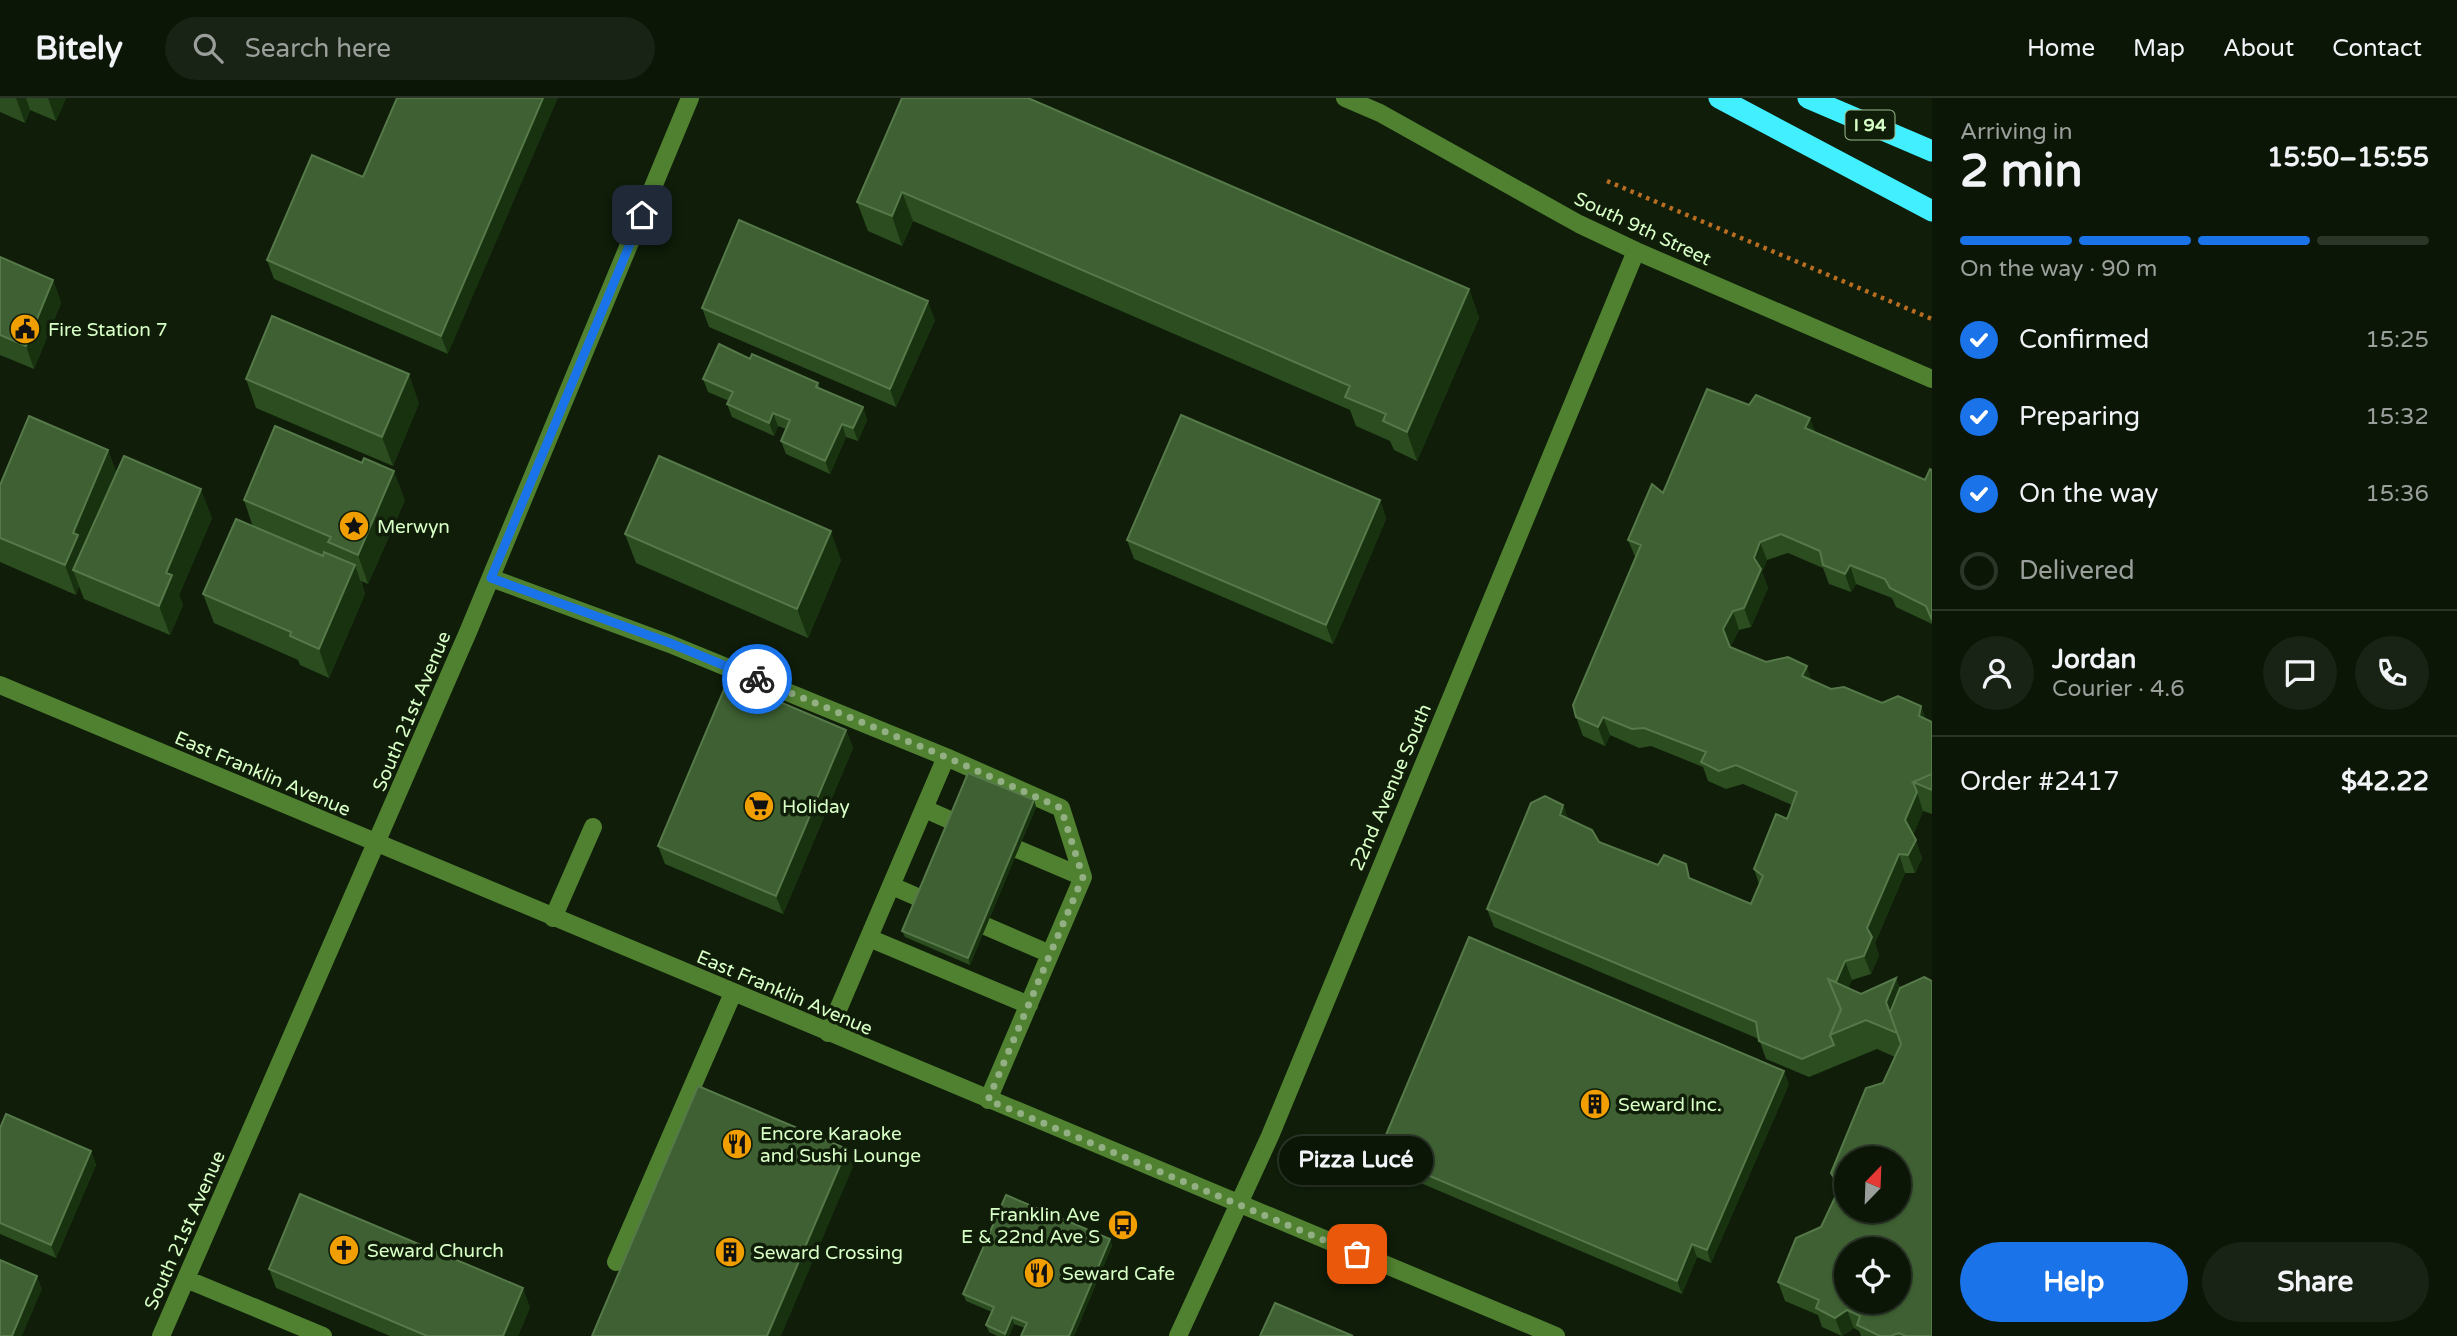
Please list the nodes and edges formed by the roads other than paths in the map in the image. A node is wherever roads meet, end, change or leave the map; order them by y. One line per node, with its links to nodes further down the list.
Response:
1 (690, 98): 9 (street, South 21st Avenue)
2 (1345, 98): 7 (street, South 9th Street)
3 (1719, 98): 6 (highway)
4 (1808, 98): 5 (highway, I 94)
5 (1932, 151)
6 (1932, 211)
7 (1636, 251): 8 (street, South 9th Street); 24 (street, 22nd Avenue South)
8 (1932, 379)
9 (491, 578): 11 (street); 14 (street, South 21st Avenue)
10 (0, 685): 14 (street, East Franklin Avenue)
11 (946, 757): 12 (street); 15 (street)
12 (925, 809): 15 (street); 16 (street)
13 (593, 827): 17 (street)
14 (377, 844): 17 (street, East Franklin Avenue); 26 (street, South 21st Avenue)
15 (1083, 877): 19 (street)
16 (892, 886): 18 (street); 19 (street)
17 (553, 918): 20 (street, East Franklin Avenue)
18 (869, 938): 21 (street); 22 (street)
19 (1050, 954): 21 (street)
20 (733, 993): 22 (street, East Franklin Avenue); 25 (street)
21 (1029, 1005): 23 (street)
22 (828, 1033): 23 (street, East Franklin Avenue)
23 (988, 1100): 24 (street, East Franklin Avenue)
24 (1238, 1204): 29 (street, 22nd Avenue South); 30 (street, East Franklin Avenue)
25 (616, 1262)
26 (186, 1279): 27 (street, South 21st Avenue); 28 (street)
27 (161, 1336)
28 (323, 1336)
29 (1178, 1336)
30 (1556, 1336)

